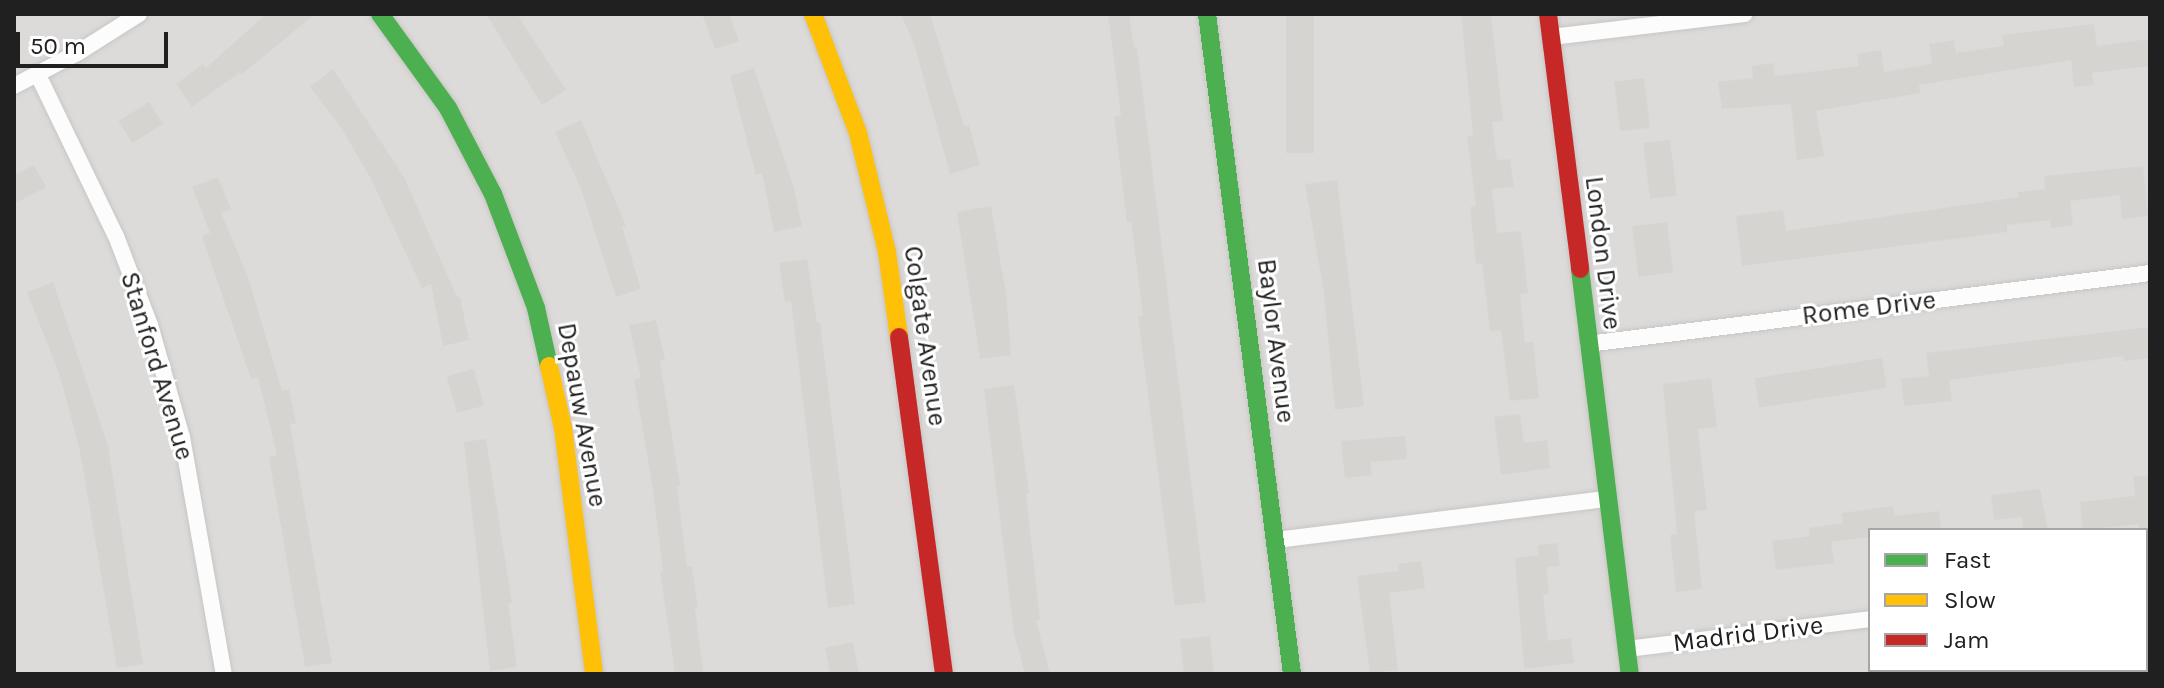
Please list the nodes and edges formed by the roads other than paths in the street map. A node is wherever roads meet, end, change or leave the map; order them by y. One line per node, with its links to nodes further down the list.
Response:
1 (139, 14): 8 (street)
2 (380, 14): 17 (street, Depauw Avenue)
3 (813, 14): 18 (street, Colgate Avenue)
4 (1207, 14): 13 (street, Baylor Avenue)
5 (1548, 14): 7 (street, London Drive)
6 (1745, 14): 7 (street)
7 (1551, 37): 11 (street, London Drive)
8 (38, 75): 9 (street); 16 (street, Stanford Avenue)
9 (14, 86)
10 (2150, 273): 11 (street, Rome Drive)
11 (1588, 344): 12 (street, London Drive)
12 (1607, 499): 13 (street); 15 (street, London Drive)
13 (1276, 540): 19 (street, Baylor Avenue)
14 (1868, 619): 15 (street, Madrid Drive)
15 (1627, 649): 20 (street, London Drive)
16 (224, 674)
17 (594, 674)
18 (944, 674)
19 (1292, 674)
20 (1630, 674)

